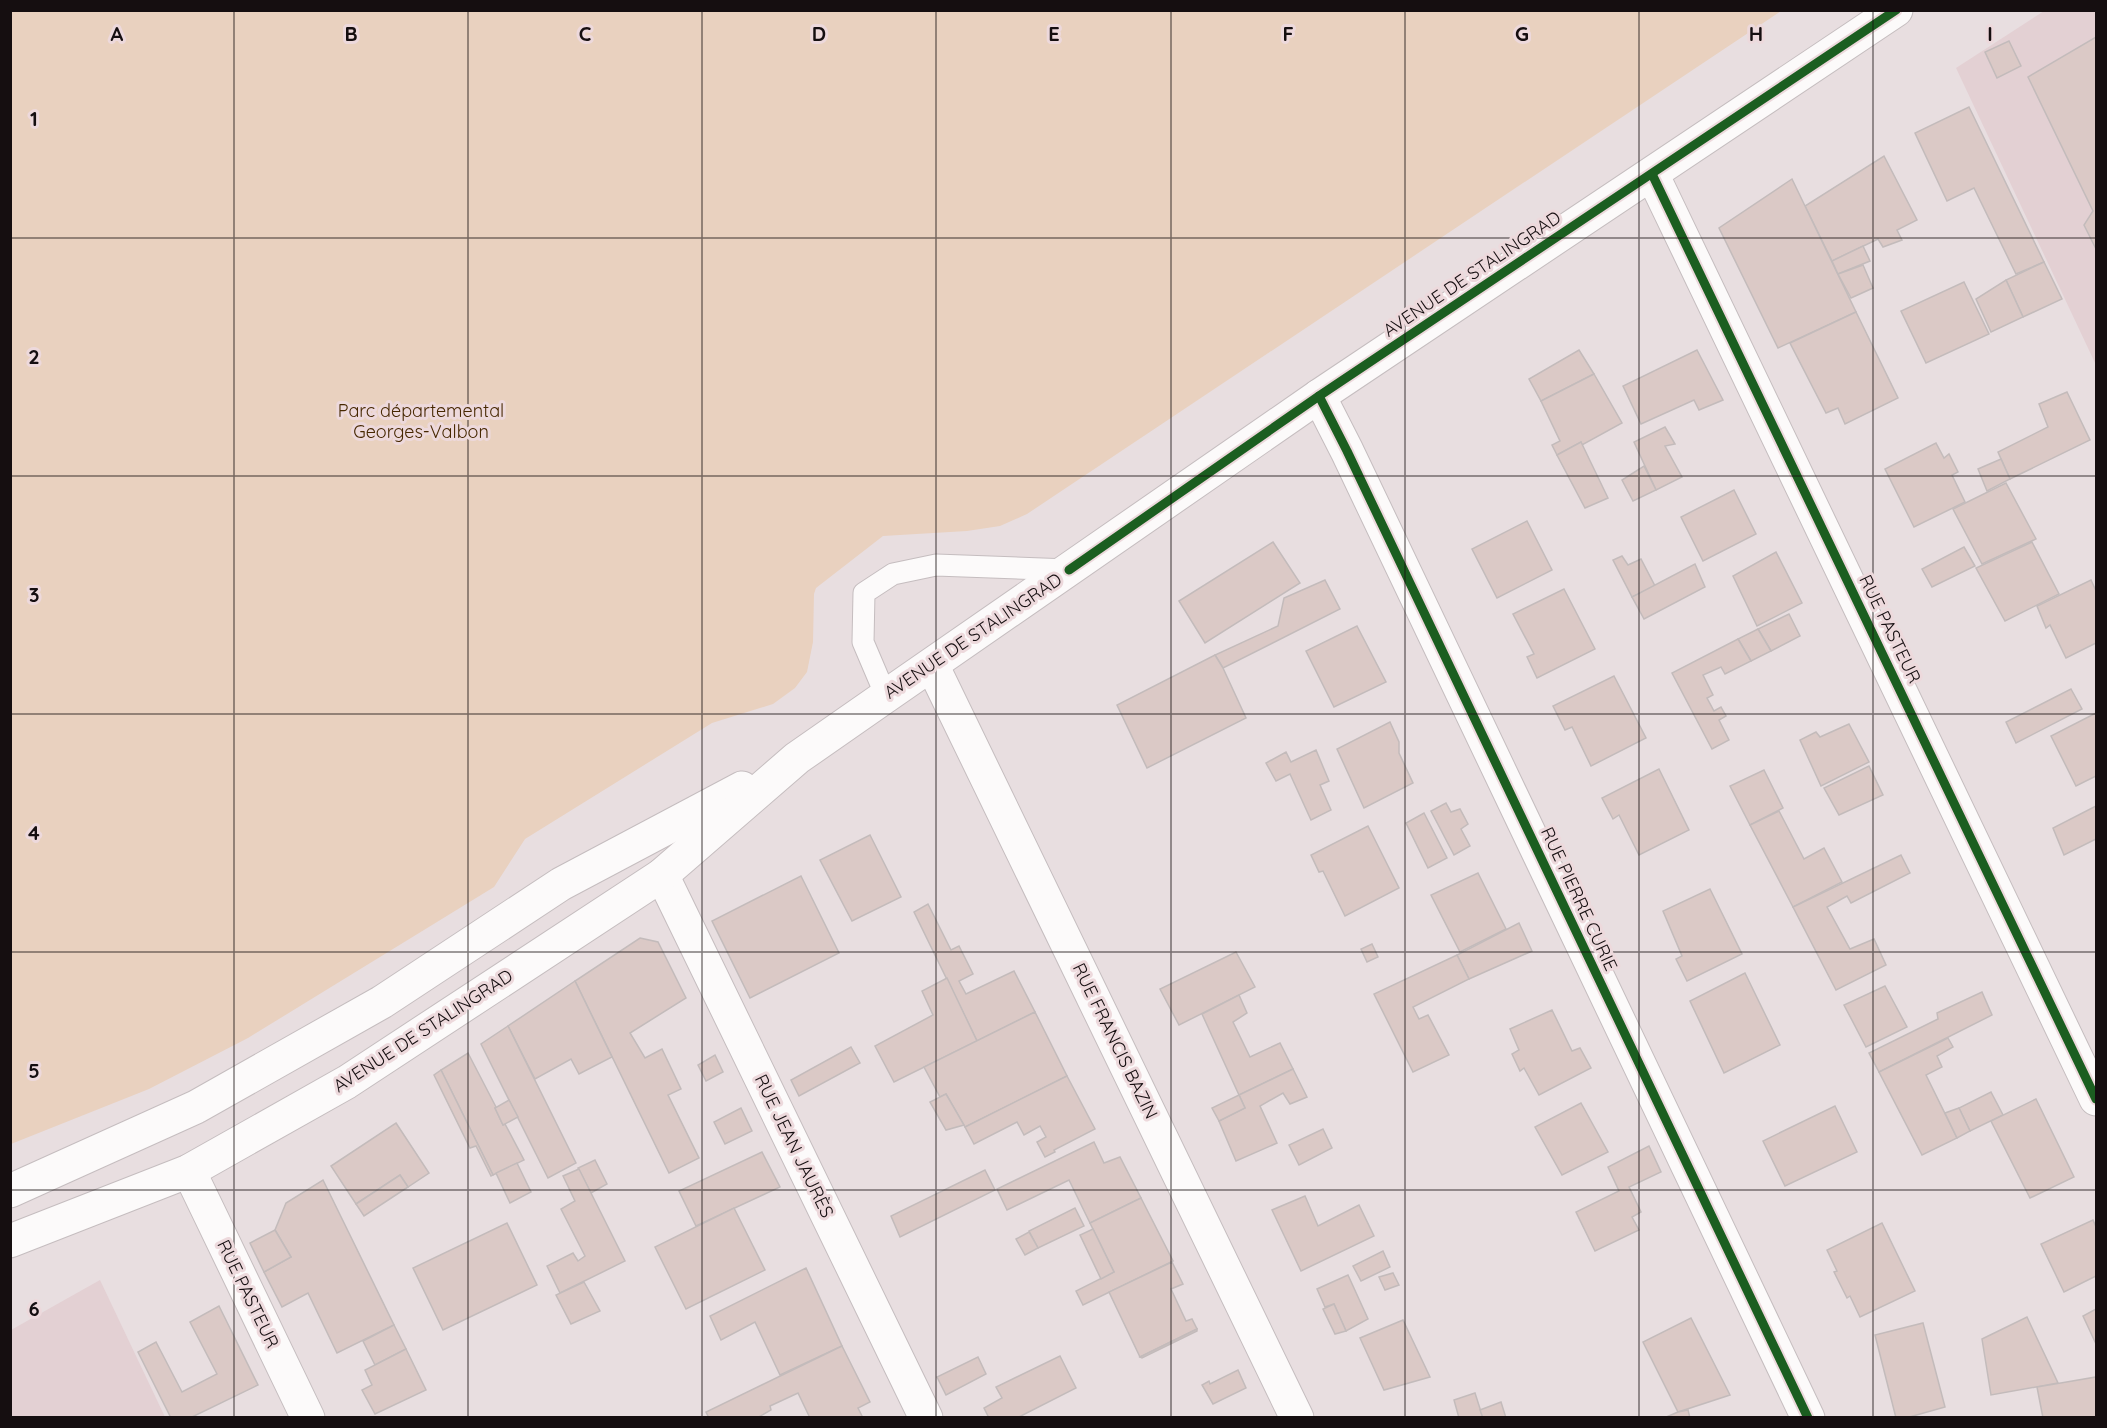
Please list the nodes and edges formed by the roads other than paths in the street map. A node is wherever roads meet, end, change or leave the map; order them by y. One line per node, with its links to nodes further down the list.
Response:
1 (1896, 10): 2 (street, AVENUE DE STALINGRAD)
2 (1652, 174): 3 (street, AVENUE DE STALINGRAD); 9 (street, RUE PASTEUR)
3 (1319, 396): 4 (street, AVENUE DE STALINGRAD); 16 (street, RUE PIERRE CURIE)
4 (1069, 570): 5 (street, AVENUE DE STALINGRAD); 6 (lane)
5 (932, 665): 6 (street, AVENUE DE STALINGRAD); 15 (street, RUE FRANCIS BAZIN)
6 (886, 696): 7 (street, AVENUE DE STALINGRAD)
7 (797, 758): 8 (street, AVENUE DE STALINGRAD); 11 (street, AVENUE DE STALINGRAD)
8 (662, 875): 10 (street, AVENUE DE STALINGRAD); 14 (street, RUE JEAN JAURÈS)
9 (2097, 1100)
10 (189, 1171): 12 (street, AVENUE DE STALINGRAD); 13 (street, RUE PASTEUR)
11 (10, 1191)
12 (10, 1240)
13 (308, 1418)
14 (926, 1418)
15 (1297, 1418)
16 (1808, 1418)

